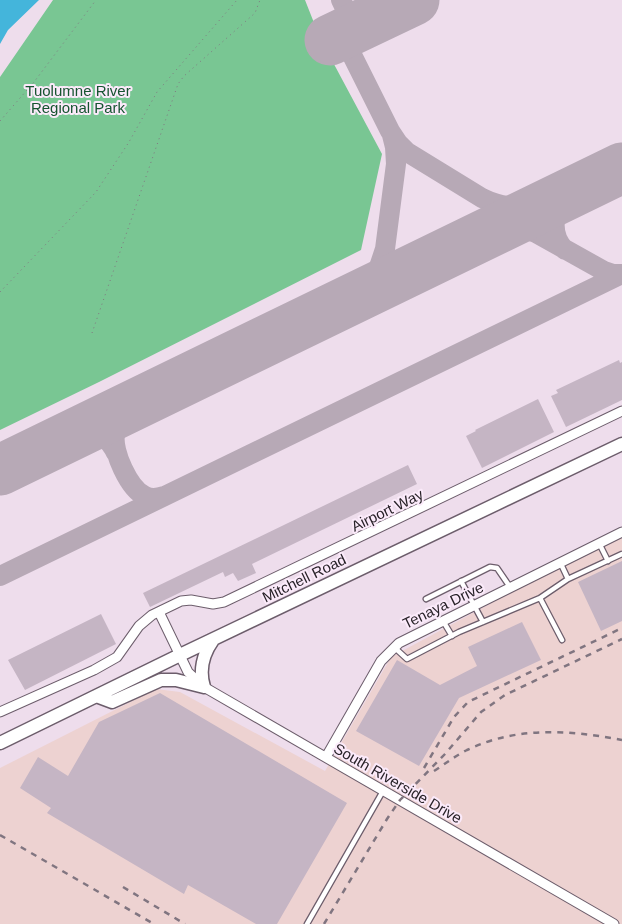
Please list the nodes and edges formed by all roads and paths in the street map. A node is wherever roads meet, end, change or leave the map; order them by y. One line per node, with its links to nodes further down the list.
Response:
1 (96, 0): 4 (path)
2 (237, 0): 5 (path)
3 (260, 0): 6 (path)
4 (0, 121)
5 (0, 292)
6 (92, 332)
7 (622, 411): 20 (street, Airport Way)
8 (622, 444): 24 (main road, Mitchell Road)
9 (622, 532): 10 (street, Tenaya Drive)
10 (599, 543): 12 (lane); 13 (street, Tenaya Drive)
11 (622, 554): 12 (lane)
12 (608, 561): 14 (lane)
13 (560, 562): 14 (lane); 16 (street, Tenaya Drive)
14 (568, 579): 17 (lane)
15 (461, 582): 16 (lane); 18 (lane); 19 (lane)
16 (510, 587): 19 (street, Tenaya Drive)
17 (540, 598): 22 (lane); 25 (lane)
18 (426, 599)
19 (473, 605): 21 (street, Tenaya Drive); 22 (lane)
20 (159, 612): 27 (street); 30 (street, Airport Way)
21 (442, 620): 23 (lane); 26 (street, Tenaya Drive)
22 (483, 622): 23 (lane)
23 (452, 636): 26 (lane)
24 (212, 640): 27 (main road, Mitchell Road); 28 (main road)
25 (562, 640)
26 (394, 647): 32 (street, Tenaya Drive)
27 (180, 655): 28 (street, South Riverside Drive); 29 (main road, Mitchell Road)
28 (204, 687): 29 (main road); 32 (street, South Riverside Drive)
29 (96, 696): 31 (main road, Mitchell Road)
30 (0, 712)
31 (0, 744)
32 (326, 757): 33 (street, South Riverside Drive)
33 (384, 790): 34 (lane); 35 (street, South Riverside Drive)
34 (307, 924)
35 (614, 924)

